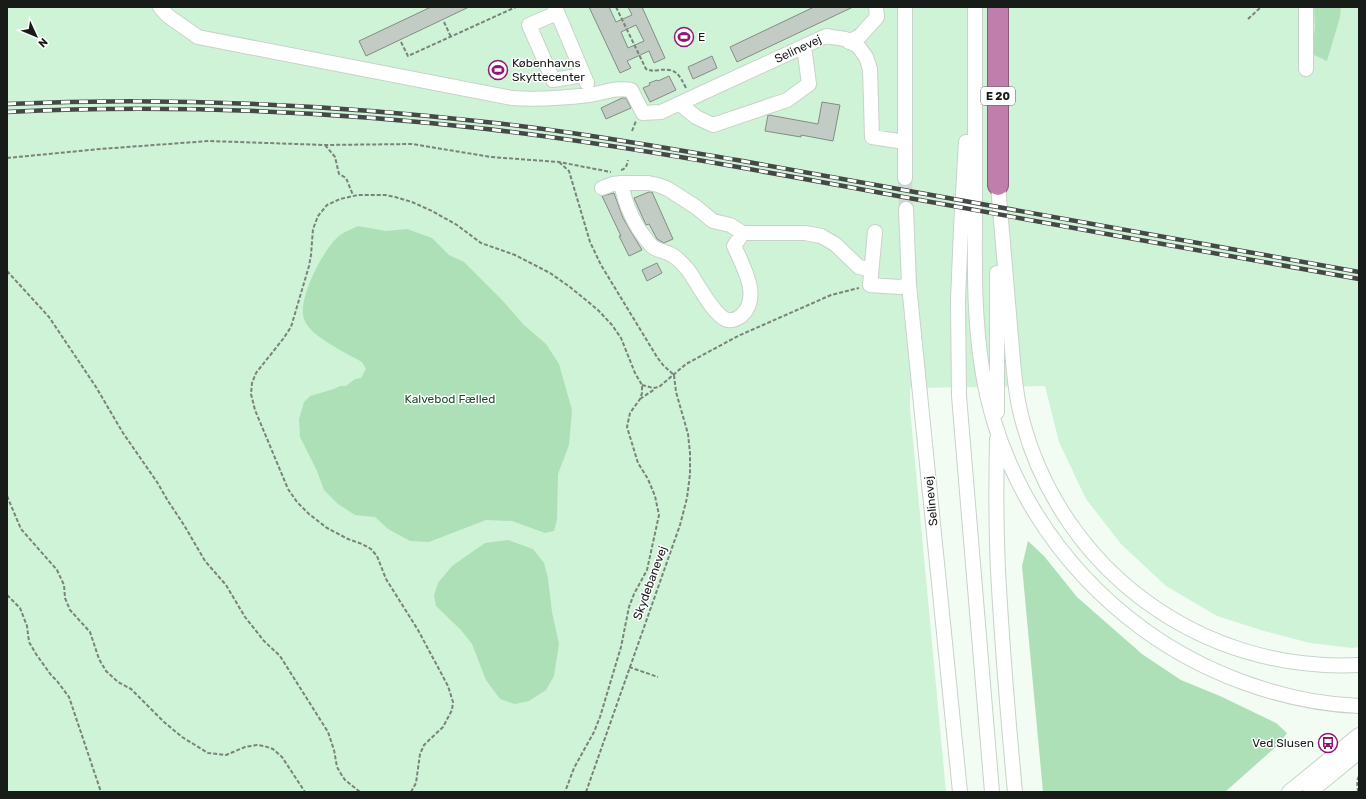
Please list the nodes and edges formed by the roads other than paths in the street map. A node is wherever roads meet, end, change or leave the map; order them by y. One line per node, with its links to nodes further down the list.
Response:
1 (160, 7): 12 (street)
2 (876, 7): 8 (street)
3 (905, 7): 14 (street)
4 (998, 7): 17 (highway, E 20)
5 (1306, 7): 10 (street)
6 (976, 9): 24 (street); 30 (street)
7 (556, 10): 11 (street); 11 (street)
8 (849, 42): 9 (street, Selinevej); 14 (street, Selinevej)
9 (804, 46): 13 (street, Selinevej); 13 (street)
10 (1306, 68)
11 (583, 75): 12 (street)
12 (592, 94): 13 (street, Selinevej)
13 (686, 101)
14 (905, 142): 15 (street)
15 (905, 178)
16 (621, 183): 18 (street); 21 (street); 21 (street)
17 (998, 185): 24 (street); 25 (street)
18 (602, 188)
19 (906, 209): 23 (street, Selinevej)
20 (875, 232): 22 (street)
21 (743, 233): 22 (street)
22 (870, 269): 23 (street)
23 (909, 285): 29 (street, Selinevej)
24 (997, 430): 26 (street); 31 (street)
25 (1359, 665)
26 (1359, 706)
27 (1359, 735): 32 (street)
28 (1359, 752): 33 (street)
29 (960, 792)
30 (992, 792)
31 (1015, 792)
32 (1289, 792)
33 (1310, 792)

